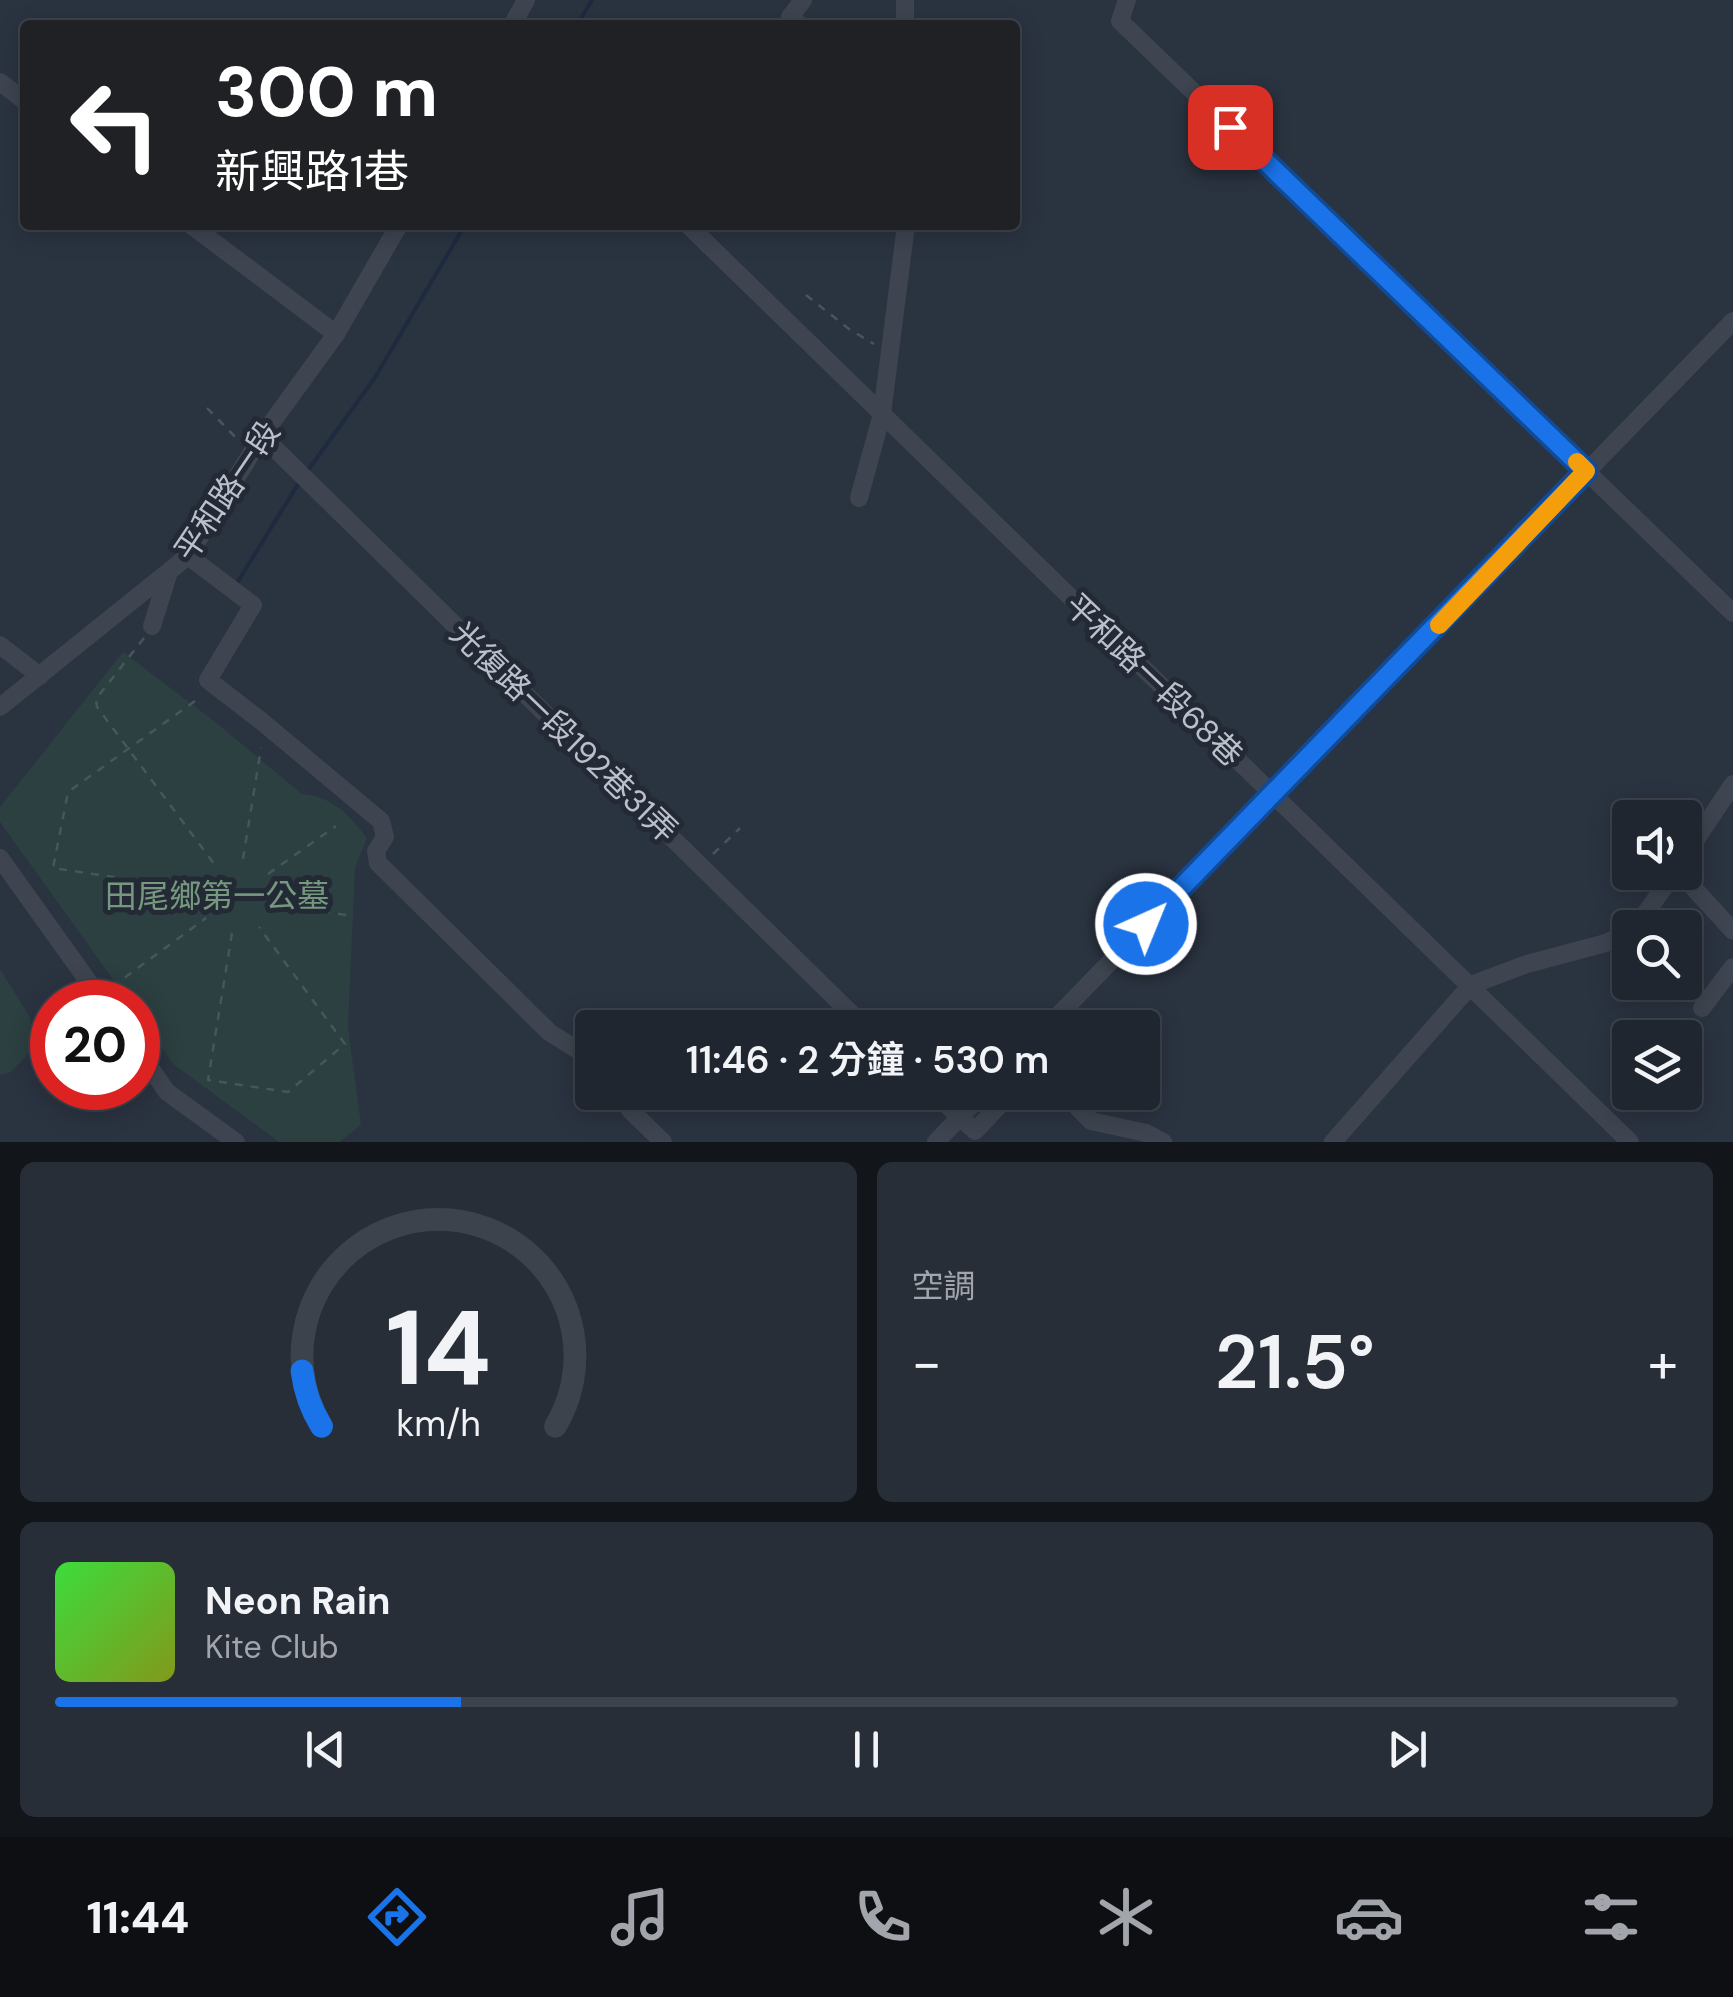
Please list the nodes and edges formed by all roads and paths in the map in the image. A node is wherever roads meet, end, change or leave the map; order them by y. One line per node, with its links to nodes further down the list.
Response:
1 (803, 0): 3 (street)
2 (1127, 0): 18 (street)
3 (794, 20)
4 (0, 82): 5 (street)
5 (20, 97)
6 (197, 230): 12 (street)
7 (396, 230): 12 (street, 平和路一段)
8 (693, 230): 15 (street, 平和路一段68巷)
9 (901, 230): 13 (street)
10 (806, 295): 13 (path)
11 (1733, 320): 18 (street)
12 (336, 334): 16 (street, 平和路一段)
13 (890, 352): 15 (street)
14 (207, 408): 17 (path)
15 (882, 414): 19 (street); 31 (street, 平和路一段68巷)
16 (262, 436): 17 (street, 平和路一段); 38 (street, 光復路一段192巷31弄)
17 (251, 454): 20 (street, 平和路一段)
18 (1586, 471): 22 (street); 31 (street)
19 (858, 498)
20 (188, 556): 21 (street, 平和路一段); 58 (street)
21 (168, 575): 23 (street); 25 (street, 平和路一段)
22 (1733, 613)
23 (152, 626): 29 (path)
24 (0, 645): 25 (street)
25 (40, 676): 27 (street, 平和路一段)
26 (195, 701): 29 (path)
27 (0, 706)
28 (262, 748): 36 (path)
29 (128, 750): 37 (path); 40 (path)
30 (1733, 784): 34 (street)
31 (1272, 794): 54 (street, 平和路一段68巷); 57 (street)
32 (336, 826): 39 (path)
33 (740, 828): 38 (path)
34 (1702, 830)
35 (0, 858): 52 (street)
36 (244, 859)
37 (215, 866)
38 (702, 866): 56 (street, 光復路一段192巷31弄)
39 (268, 874)
40 (200, 890)
41 (1663, 890): 44 (street)
42 (1694, 890): 48 (street)
43 (274, 903): 45 (path)
44 (1647, 910)
45 (352, 916)
46 (206, 918): 53 (path)
47 (259, 927): 49 (path)
48 (1733, 931)
49 (232, 933)
50 (1612, 940): 54 (street)
51 (1733, 967): 55 (street)
52 (87, 980)
53 (126, 980)
54 (1471, 985): 70 (street); 71 (street, 平和路一段68巷)
55 (1702, 1008)
56 (848, 1010)
57 (1063, 1010)
58 (575, 1048)
59 (160, 1082): 66 (street)
60 (630, 1110): 67 (street)
61 (951, 1110): 65 (street)
62 (967, 1110): 65 (street)
63 (994, 1110): 65 (street)
64 (1080, 1110): 69 (street)
65 (959, 1118): 68 (street)
66 (236, 1142)
67 (663, 1142)
68 (936, 1142)
69 (1163, 1142)
70 (1332, 1142)
71 (1630, 1142)

